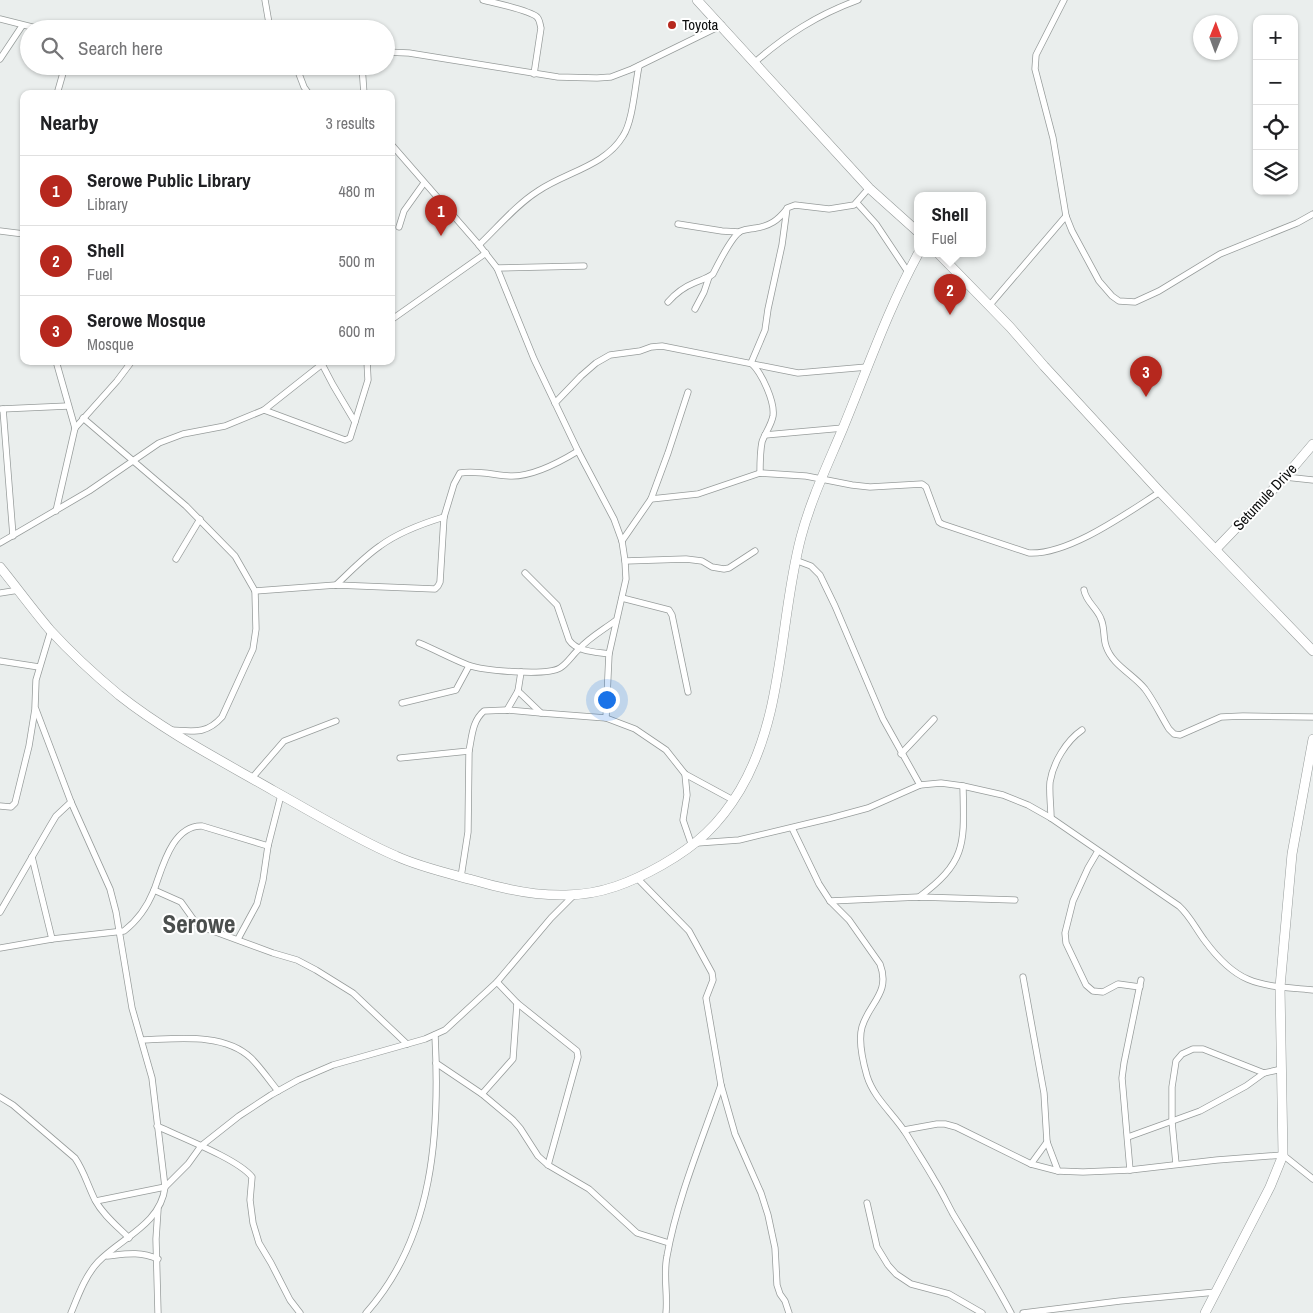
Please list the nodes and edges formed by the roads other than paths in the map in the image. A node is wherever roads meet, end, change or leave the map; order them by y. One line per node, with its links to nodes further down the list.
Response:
1 (265, 0): 7 (street)
2 (483, 0): 15 (street)
3 (697, 0): 9 (street)
4 (858, 0): 13 (street)
5 (1064, 0): 28 (street)
6 (0, 19): 8 (street)
7 (268, 20)
8 (20, 25)
9 (722, 25): 13 (street); 14 (street)
10 (20, 29): 12 (street)
11 (395, 52): 15 (street)
12 (0, 59)
13 (754, 63): 24 (street)
14 (638, 66): 15 (street); 35 (street)
15 (534, 74)
16 (63, 75): 19 (street)
17 (299, 75): 20 (street)
18 (362, 75): 21 (street)
19 (59, 90)
20 (306, 90)
21 (362, 90)
22 (395, 149): 23 (street)
23 (424, 183): 30 (street); 35 (street)
24 (870, 188): 25 (street); 31 (street)
25 (857, 203): 26 (street); 41 (street)
26 (787, 208): 33 (street); 47 (street)
27 (1313, 214): 28 (street)
28 (1066, 216): 44 (street)
29 (678, 224): 33 (street)
30 (399, 227)
31 (914, 228)
32 (0, 231): 34 (street)
33 (739, 232): 42 (street)
34 (20, 234)
35 (479, 245): 36 (street)
36 (486, 253): 40 (street); 46 (street)
37 (916, 257): 41 (street)
38 (942, 257): 44 (street)
39 (584, 266): 40 (street)
40 (497, 268): 55 (street)
41 (908, 272): 53 (street)
42 (709, 277): 43 (street); 45 (street)
43 (668, 302)
44 (989, 306): 71 (street)
45 (695, 308)
46 (395, 317)
47 (752, 363): 53 (street); 55 (street); 63 (street)
48 (57, 365): 56 (street)
49 (129, 365): 59 (street)
50 (320, 365): 58 (street)
51 (325, 365): 60 (street)
52 (367, 365): 60 (street)
53 (867, 368): 62 (street)
54 (688, 392): 72 (street)
55 (555, 403): 65 (street)
56 (68, 406): 57 (street); 61 (street)
57 (1, 409): 76 (street)
58 (264, 410): 60 (street); 66 (street)
59 (83, 418): 61 (street); 66 (street)
60 (354, 422)
61 (75, 428): 73 (street)
62 (843, 428): 63 (street); 69 (street)
63 (765, 434): 67 (street)
64 (1312, 446): 68 (street, Setumule Drive)
65 (578, 450): 74 (street); 77 (street)
66 (134, 460): 73 (street); 75 (street)
67 (760, 473): 69 (street); 72 (street)
68 (1285, 477): 70 (street); 79 (street, Setumule Drive)
69 (821, 479): 71 (street); 82 (street)
70 (1313, 480)
71 (1160, 492): 79 (street)
72 (651, 499): 77 (street)
73 (56, 511): 76 (street)
74 (444, 517): 86 (street); 86 (street)
75 (200, 519): 81 (street); 89 (street)
76 (13, 536): 78 (street)
77 (622, 541): 83 (street)
78 (0, 543)
79 (1216, 549): 96 (street)
80 (756, 551): 83 (street)
81 (176, 558)
82 (796, 560): 116 (street); 123 (street)
83 (626, 561): 91 (street)
84 (0, 567): 87 (street)
85 (525, 573): 95 (street)
86 (336, 585): 89 (street)
87 (18, 590): 90 (street); 93 (street)
88 (1084, 590): 108 (street)
89 (255, 591): 112 (street)
90 (0, 593)
91 (622, 598): 92 (street); 103 (street)
92 (615, 621): 95 (street); 97 (street)
93 (51, 630): 100 (street); 112 (street)
94 (419, 643): 99 (street)
95 (579, 648): 97 (street); 101 (street)
96 (1313, 651)
97 (609, 654): 109 (street)
98 (0, 661): 100 (street)
99 (469, 666): 101 (street); 104 (street)
100 (39, 667): 105 (street)
101 (521, 672): 102 (street)
102 (518, 691): 106 (street); 107 (street)
103 (688, 692)
104 (402, 703)
105 (35, 707): 124 (street); 125 (street)
106 (506, 710): 107 (street); 115 (street)
107 (540, 713): 109 (street)
108 (1313, 717)
109 (606, 718): 118 (street)
110 (934, 719): 116 (street)
111 (336, 721): 119 (street)
112 (168, 730): 119 (street)
113 (1082, 730): 126 (street)
114 (1313, 739): 147 (street)
115 (469, 751): 117 (street); 132 (street)
116 (901, 754): 120 (street)
117 (400, 758)
118 (686, 774): 123 (street); 128 (street)
119 (252, 778): 122 (street)
120 (920, 785): 121 (street); 127 (street)
121 (962, 786): 126 (street); 136 (street)
122 (282, 795): 129 (street); 132 (street)
123 (733, 800): 128 (street)
124 (71, 802): 131 (street); 140 (street)
125 (0, 806)
126 (1051, 818): 130 (street)
127 (792, 828): 128 (street); 138 (street)
128 (694, 844): 133 (street)
129 (268, 846): 134 (street); 142 (street)
130 (1098, 851): 147 (street); 148 (street)
131 (32, 857): 139 (street); 141 (street)
132 (461, 877): 135 (street)
133 (638, 879): 135 (street); 157 (street)
134 (154, 890): 140 (street); 142 (street)
135 (574, 895): 146 (street)
136 (920, 897): 137 (street); 138 (street)
137 (1015, 900)
138 (830, 901): 163 (street)
139 (0, 912)
140 (119, 933): 141 (street); 152 (street)
141 (52, 939): 143 (street)
142 (238, 939): 153 (street)
143 (0, 948)
144 (1023, 977): 165 (street)
145 (1141, 980): 148 (street)
146 (497, 982): 150 (street); 151 (street)
147 (1280, 987): 149 (street); 155 (street)
148 (1140, 988): 164 (street)
149 (1313, 990)
150 (517, 1003): 159 (street); 170 (street)
151 (435, 1035): 153 (street); 154 (street)
152 (142, 1040): 158 (street); 162 (street)
153 (408, 1044): 158 (street)
154 (436, 1062): 159 (street); 188 (street)
155 (1282, 1069): 156 (street); 167 (street)
156 (1264, 1073): 161 (street); 161 (street)
157 (721, 1085): 179 (street); 190 (street)
158 (278, 1091): 166 (street)
159 (482, 1094): 170 (street)
160 (0, 1097): 175 (street)
161 (1172, 1122): 164 (street); 169 (street)
162 (157, 1126): 166 (street); 174 (street)
163 (904, 1130): 168 (street); 192 (street)
164 (1128, 1137): 171 (street)
165 (1047, 1142): 168 (street); 172 (street)
166 (201, 1146): 174 (street); 187 (street)
167 (1283, 1156): 169 (street); 173 (street); 182 (street)
168 (1031, 1164): 172 (street)
169 (1176, 1164): 171 (street)
170 (548, 1166): 179 (street)
171 (1130, 1170): 172 (street)
172 (1058, 1171)
173 (1313, 1179)
174 (165, 1187): 175 (street); 177 (street)
175 (96, 1201): 178 (street)
176 (867, 1203): 191 (street)
177 (158, 1208): 178 (street); 181 (street)
178 (129, 1238): 180 (street)
179 (670, 1243): 189 (street)
180 (105, 1257): 181 (street); 184 (street)
181 (158, 1258): 183 (street)
182 (1216, 1292): 193 (street); 194 (street)
183 (158, 1296): 185 (street); 186 (street)
184 (70, 1313)
185 (154, 1313)
186 (158, 1313)
187 (300, 1313)
188 (366, 1313)
189 (666, 1313)
190 (789, 1313)
191 (982, 1313)
192 (1011, 1313)
193 (1023, 1313)
194 (1205, 1313)

